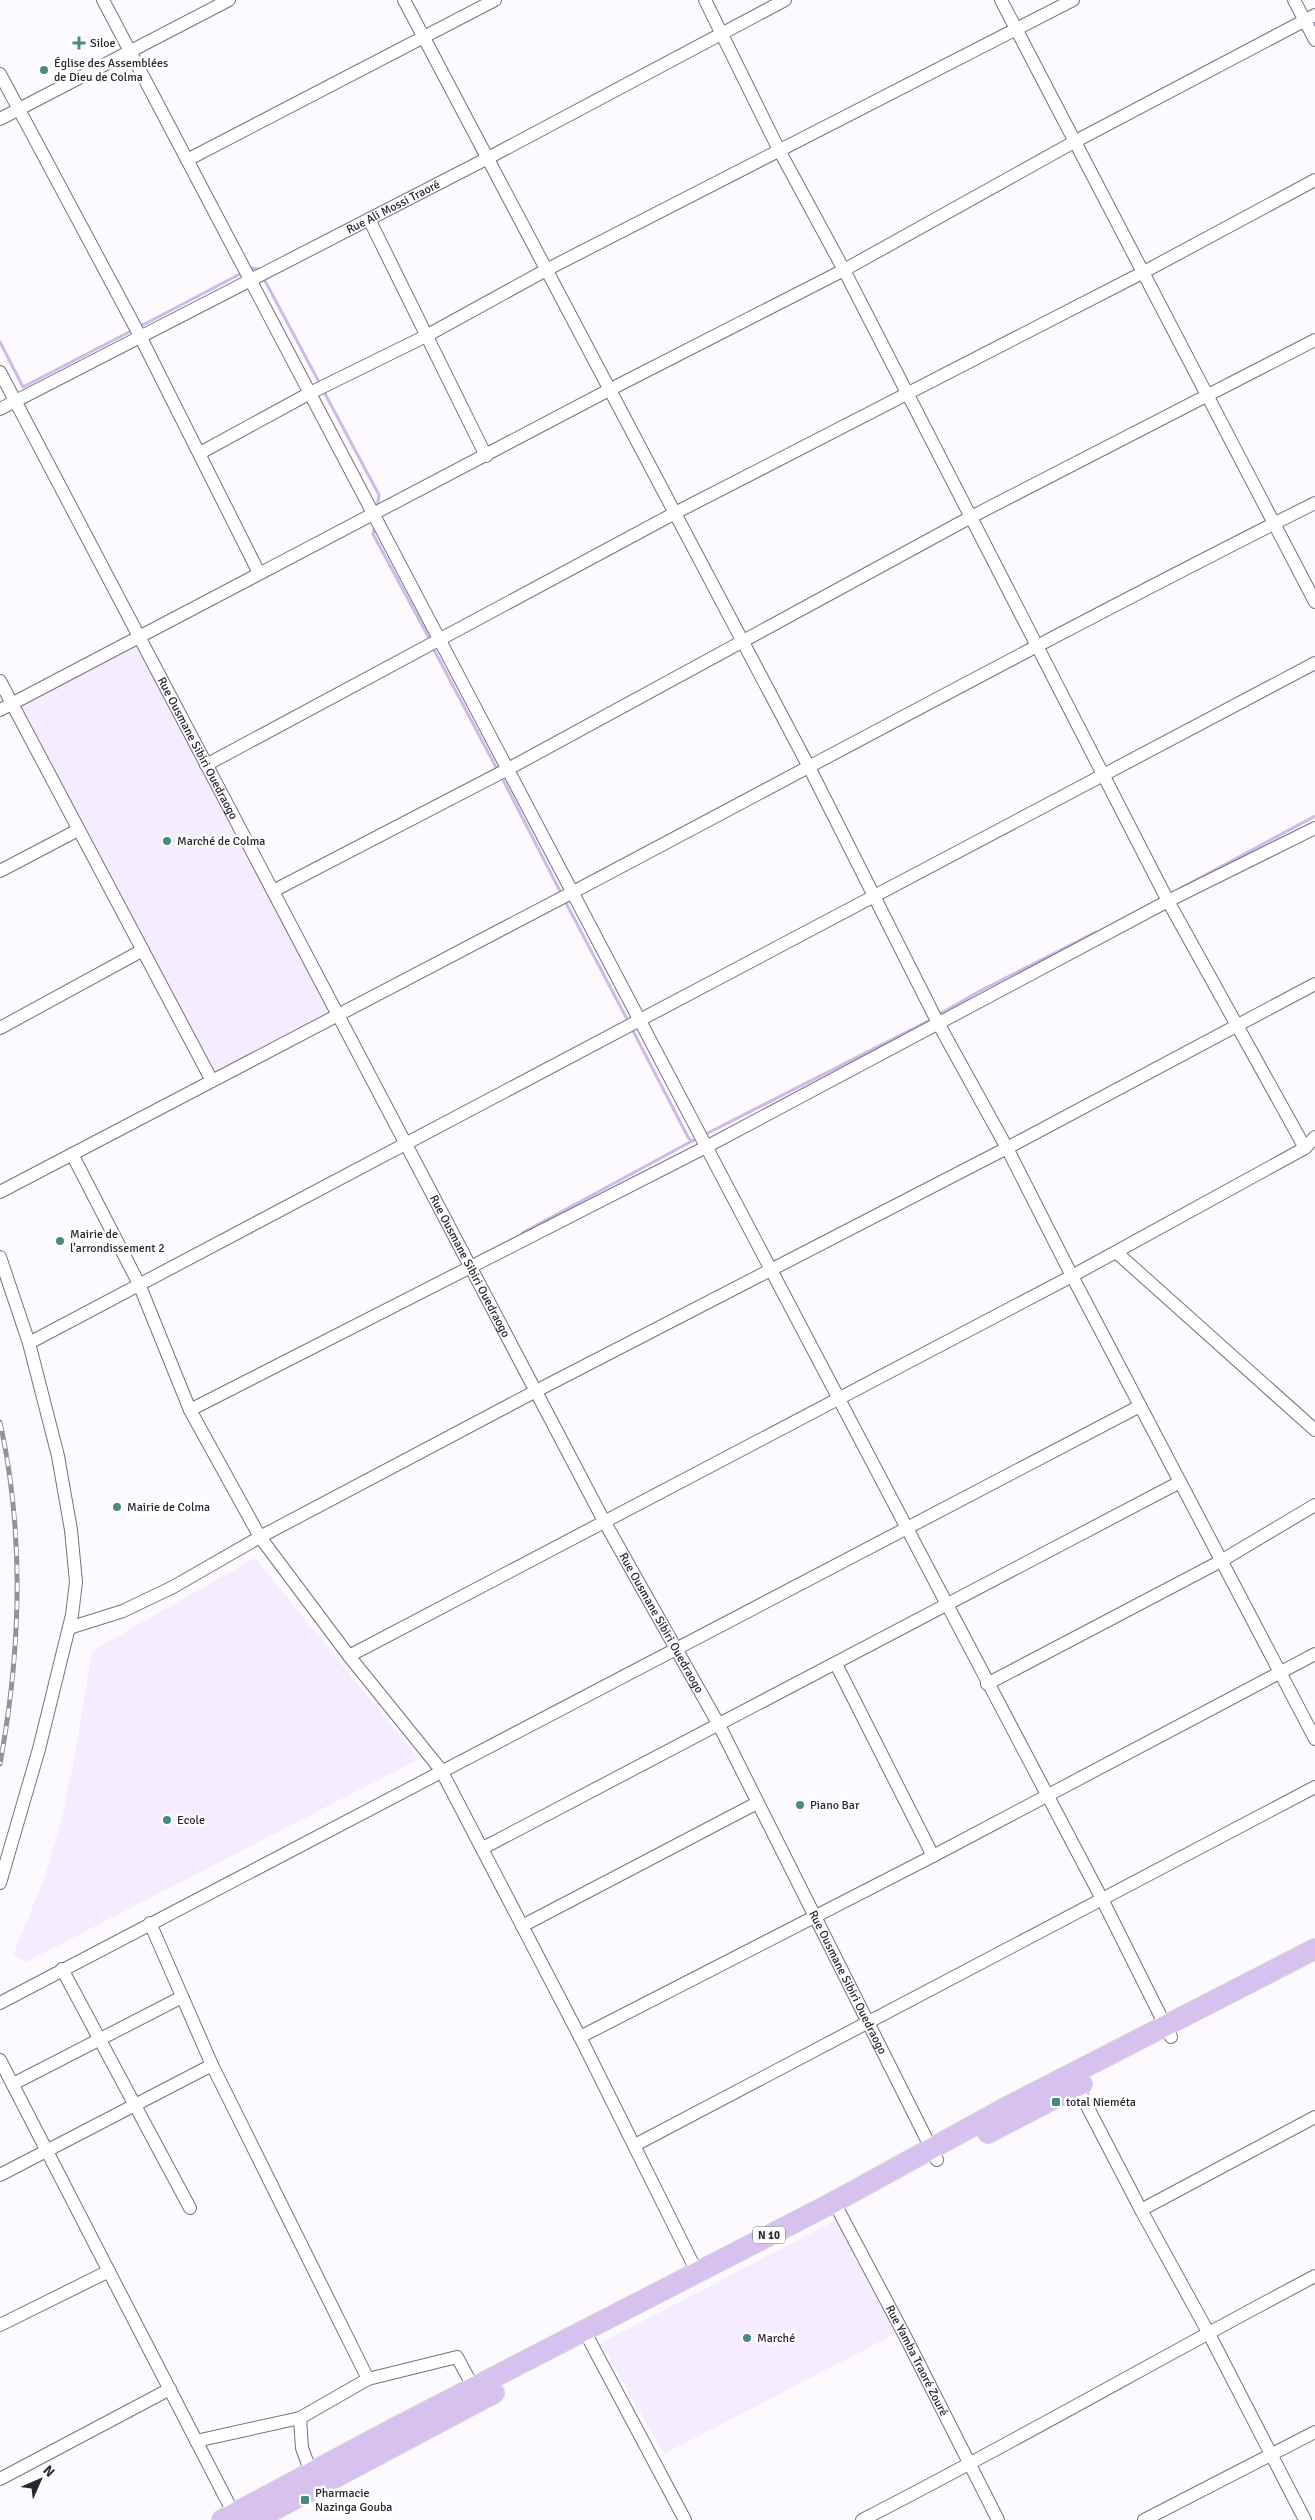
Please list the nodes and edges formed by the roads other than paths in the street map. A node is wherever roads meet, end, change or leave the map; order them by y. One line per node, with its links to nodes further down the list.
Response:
1 (103, 0): 15 (street)
2 (229, 0): 15 (street)
3 (404, 0): 13 (street)
4 (495, 0): 13 (street)
5 (705, 0): 12 (street)
6 (785, 0): 12 (street, Rue Ali Mossi Traoré)
7 (1001, 0): 11 (street)
8 (1073, 0): 11 (street)
9 (1294, 0): 10 (street)
10 (1310, 17): 14 (street); 19 (street)
11 (1017, 30): 19 (street); 20 (street)
12 (723, 33): 20 (street); 21 (street, Rue Ali Mossi Traoré)
13 (424, 38): 21 (street); 22 (street)
14 (1315, 40)
15 (130, 52): 17 (street); 22 (street)
16 (0, 74): 17 (street)
17 (18, 110): 18 (street); 29 (street)
18 (0, 120)
19 (1074, 142): 26 (street); 27 (street)
20 (779, 150): 25 (street); 26 (street)
21 (488, 158): 24 (street, Rue Ali Mossi Traoré); 25 (street)
22 (187, 160): 28 (street)
23 (1315, 180): 27 (street)
24 (369, 219): 28 (street, Rue Ali Mossi Traoré); 30 (street)
25 (546, 270): 30 (street); 33 (street)
26 (844, 270): 33 (street); 35 (street)
27 (1142, 273): 35 (street); 36 (street)
28 (250, 280): 29 (street, Rue Ali Mossi Traoré); 34 (street)
29 (140, 336): 37 (street, Rue Ali Mossi Traoré); 39 (street)
30 (426, 336): 34 (street); 40 (street)
31 (1315, 340): 36 (street)
32 (0, 372): 37 (street, Rue Ousmane Sibiri Ouedraogo)
33 (609, 390): 40 (street); 42 (street)
34 (310, 393): 39 (street); 43 (street)
35 (907, 393): 42 (street); 44 (street)
36 (1206, 397): 44 (street); 45 (street)
37 (15, 401): 38 (street, Rue Ali Mossi Traoré); 48 (street, Rue Ousmane Sibiri Ouedraogo)
38 (0, 409)
39 (200, 453): 46 (street)
40 (486, 456): 43 (street)
41 (1315, 503): 45 (street)
42 (675, 513): 49 (street); 50 (street)
43 (374, 514): 46 (street); 49 (street)
44 (971, 517): 50 (street); 51 (street)
45 (1274, 524): 47 (street); 51 (street)
46 (259, 573): 48 (street)
47 (1315, 602)
48 (140, 638): 54 (street); 56 (street, Rue Ousmane Sibiri Ouedraogo)
49 (440, 641): 56 (street); 58 (street)
50 (743, 644): 57 (street); 58 (street)
51 (1038, 644): 57 (street); 59 (street)
52 (1315, 663): 59 (street)
53 (0, 680): 54 (street)
54 (12, 704): 55 (street); 61 (street)
55 (0, 710)
56 (206, 764): 63 (street, Rue Ousmane Sibiri Ouedraogo)
57 (809, 767): 64 (street); 65 (street)
58 (508, 770): 63 (street); 64 (street)
59 (1105, 775): 65 (street); 66 (street)
60 (1315, 828): 66 (street)
61 (78, 830): 62 (street); 67 (street)
62 (0, 871)
63 (273, 891): 69 (street, Rue Ousmane Sibiri Ouedraogo)
64 (572, 892): 69 (street); 70 (street)
65 (874, 895): 70 (street); 71 (street)
66 (1168, 901): 71 (street); 72 (street)
67 (143, 950): 73 (street); 74 (street)
68 (1315, 984): 72 (street)
69 (340, 1014): 74 (street); 76 (street, Rue Ousmane Sibiri Ouedraogo)
70 (640, 1020): 76 (street); 77 (street)
71 (938, 1023): 77 (street); 78 (street)
72 (1236, 1026): 78 (street); 79 (street)
73 (0, 1028)
74 (211, 1079): 80 (street)
75 (1315, 1137): 79 (street)
76 (406, 1144): 84 (street, Rue Ousmane Sibiri Ouedraogo); 87 (street)
77 (706, 1147): 84 (street); 85 (street)
78 (1007, 1148): 85 (street); 86 (street)
79 (1304, 1148): 82 (street)
80 (72, 1154): 81 (street); 87 (street)
81 (0, 1192)
82 (1116, 1252): 86 (street); 93 (street)
83 (0, 1257): 88 (street)
84 (470, 1267): 89 (street, Rue Ousmane Sibiri Ouedraogo); 92 (street)
85 (770, 1269): 89 (street); 90 (street)
86 (1072, 1276): 90 (street); 91 (street)
87 (139, 1284): 88 (street); 92 (street)
88 (29, 1343): 101 (street)
89 (536, 1391): 96 (street, Rue Ousmane Sibiri Ouedraogo); 98 (street)
90 (837, 1400): 96 (street); 97 (street)
91 (1140, 1406): 94 (street); 97 (street)
92 (190, 1410): 98 (street)
93 (1315, 1430)
94 (1180, 1482): 99 (street); 100 (street)
95 (1315, 1505): 99 (street)
96 (604, 1520): 102 (street, Rue Ousmane Sibiri Ouedraogo); 104 (street)
97 (906, 1527): 100 (street); 102 (street)
98 (260, 1537): 101 (street); 104 (street)
99 (1221, 1561): 106 (street); 107 (street)
100 (947, 1604): 105 (street); 107 (street)
101 (69, 1628): 116 (street)
102 (676, 1649): 108 (street, Rue Ousmane Sibiri Ouedraogo); 110 (street)
103 (1315, 1654): 106 (street)
104 (349, 1656): 110 (street)
105 (836, 1664): 108 (street); 115 (street)
106 (1280, 1672): 109 (street); 112 (street)
107 (987, 1684): 112 (street)
108 (719, 1725): 113 (street, Rue Ousmane Sibiri Ouedraogo); 114 (street)
109 (1315, 1739)
110 (441, 1770): 114 (street); 119 (street)
111 (1315, 1787): 117 (street)
112 (1047, 1794): 115 (street); 117 (street)
113 (757, 1803): 118 (street, Rue Ousmane Sibiri Ouedraogo); 120 (street)
114 (483, 1848): 120 (street)
115 (933, 1856): 118 (street)
116 (0, 1883)
117 (1102, 1899): 125 (street); 126 (street)
118 (814, 1916): 125 (street, Rue Ousmane Sibiri Ouedraogo); 127 (street)
119 (150, 1923): 122 (street); 123 (street)
120 (522, 1926): 127 (street)
121 (1314, 1956): 126 (main road, N 10)
122 (62, 1969): 124 (street); 128 (street)
123 (182, 1997): 128 (street); 130 (street)
124 (0, 2003)
125 (868, 2022): 135 (street); 137 (street, Rue Ousmane Sibiri Ouedraogo)
126 (1169, 2031): 131 (main road, N 10)
127 (580, 2037): 135 (street)
128 (99, 2039): 132 (street); 133 (street)
129 (0, 2060): 132 (street)
130 (212, 2065): 133 (street); 148 (street)
131 (1074, 2081): 137 (main road, N 10); 141 (street)
132 (12, 2084): 136 (street)
133 (134, 2105): 136 (street); 140 (street)
134 (1315, 2117): 141 (street)
135 (635, 2145): 143 (street)
136 (46, 2150): 138 (street); 142 (street)
137 (935, 2155): 139 (main road, N 10)
138 (0, 2175)
139 (837, 2207): 143 (main road, N 10); 147 (main road, N 10); 155 (street, Rue Yamba Traoré Zouré)
140 (190, 2208)
141 (1140, 2210): 146 (street)
142 (109, 2271): 145 (street); 149 (street)
143 (697, 2272): 147 (main road, N 10)
144 (1315, 2276): 146 (street)
145 (0, 2325)
146 (1208, 2332): 154 (street); 155 (street)
147 (588, 2337): 150 (main road, N 10); 160 (street)
148 (368, 2379): 150 (street); 151 (street)
149 (170, 2389): 153 (street); 156 (street)
150 (478, 2394): 157 (main road, N 10)
151 (300, 2418): 153 (street); 157 (street)
152 (1315, 2432): 154 (street)
153 (196, 2441): 158 (street)
154 (1271, 2454): 163 (street); 164 (street)
155 (969, 2465): 161 (street); 162 (street, Rue Yamba Traoré Zouré)
156 (0, 2478)
157 (314, 2480): 158 (main road, N 10); 159 (main road, N 10)
158 (231, 2518)
159 (255, 2520)
160 (685, 2520)
161 (862, 2520)
162 (998, 2520)
163 (1144, 2520)
164 (1305, 2520)

